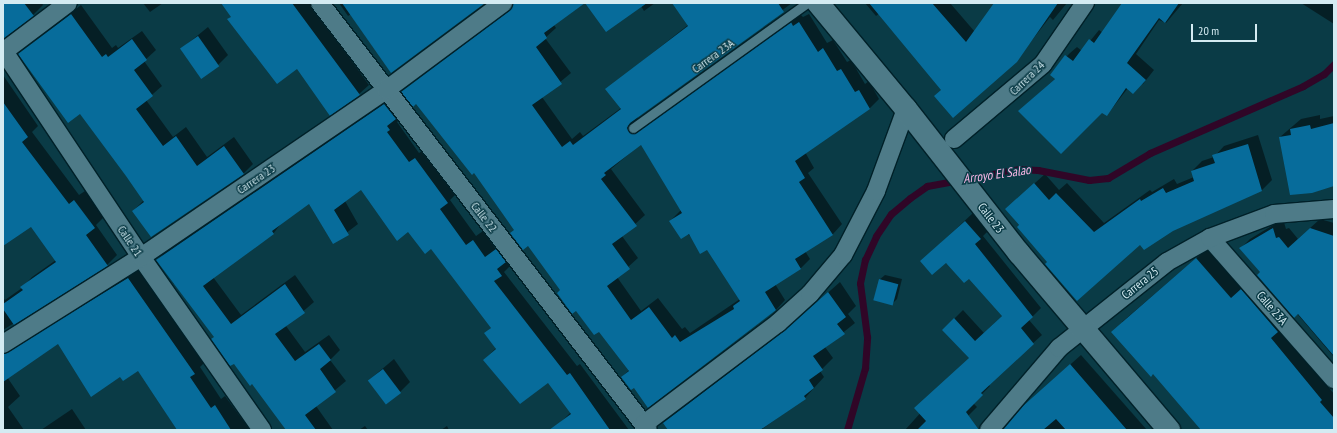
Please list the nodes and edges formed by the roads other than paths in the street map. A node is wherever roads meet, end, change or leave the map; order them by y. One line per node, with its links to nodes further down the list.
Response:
1 (68, 3): 7 (street)
2 (320, 3): 8 (street, Calle 22)
3 (502, 3): 8 (street, Carrera 23)
4 (808, 3): 10 (lane, Carrera 23A)
5 (818, 3): 9 (street, Calle 23)
6 (1085, 3): 11 (street, Carrera 24)
7 (3, 51): 14 (street, Calle 21)
8 (386, 90): 14 (street, Carrera 23); 18 (street, Calle 22)
9 (906, 109): 15 (street, Calle 23); 18 (street)
10 (633, 128)
11 (954, 139)
12 (1334, 209): 13 (street, Carrera 25)
13 (1210, 238): 15 (street, Carrera 25); 17 (street, Calle 23A)
14 (141, 257): 16 (street, Carrera 23); 19 (street, Calle 21)
15 (1083, 329): 20 (street, Carrera 25); 21 (street, Calle 23)
16 (3, 344)
17 (1334, 379)
18 (646, 427)
19 (262, 430)
20 (989, 430)
21 (1169, 430)

